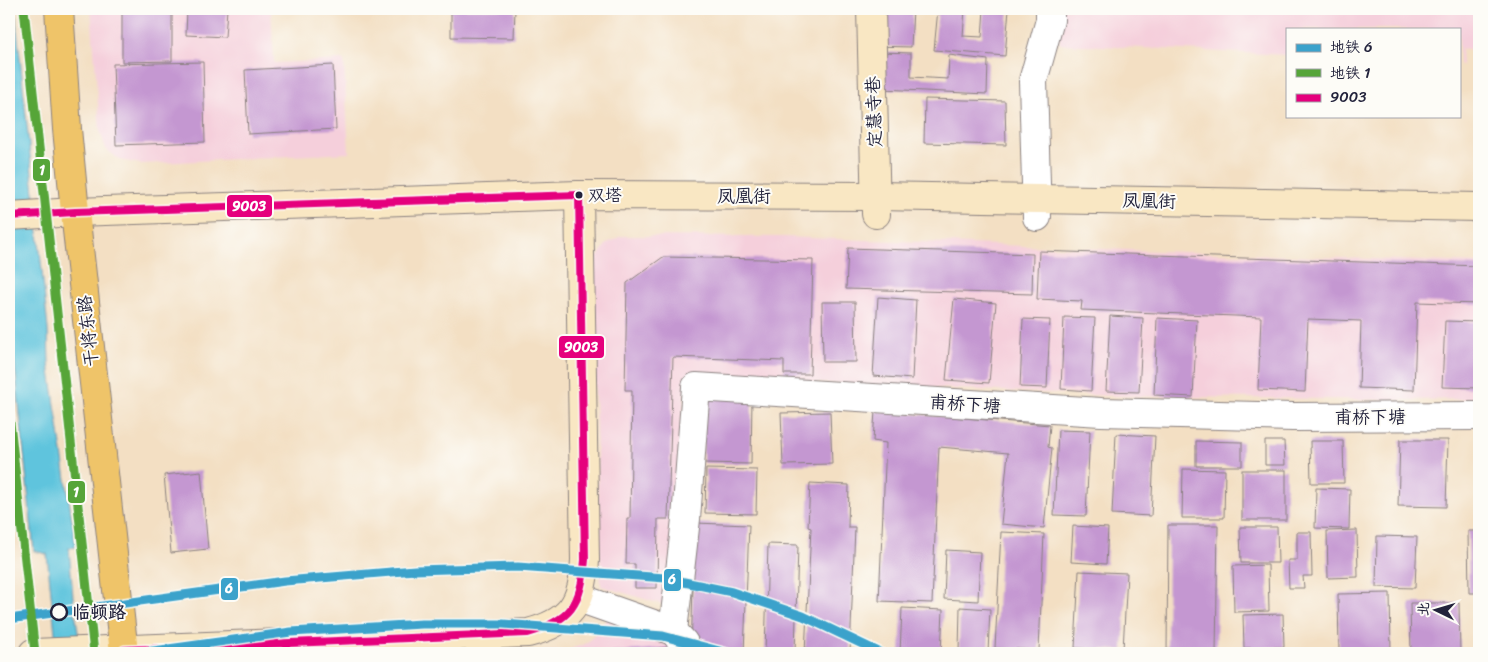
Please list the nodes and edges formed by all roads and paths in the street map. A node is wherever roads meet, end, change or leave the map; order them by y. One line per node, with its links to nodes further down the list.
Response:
1 (59, 9): 8 (main road, 干将东路)
2 (871, 9): 5 (main road, 定慧寺巷)
3 (1050, 9): 7 (street)
4 (579, 203): 5 (main road, 凤凰街); 8 (main road, 凤凰街); 12 (main road)
5 (876, 205): 7 (main road, 凤凰街)
6 (1479, 207): 7 (main road, 凤凰街)
7 (1037, 208): 10 (main road, 凤凰街)
8 (67, 213): 9 (main road, 凤凰街); 14 (main road, 干将东路)
9 (9, 216)
10 (1479, 225)
11 (1479, 416): 13 (street, 甫桥下塘)
12 (579, 598): 13 (street); 14 (main road)
13 (679, 642)
14 (117, 651): 15 (main road)
15 (33, 653)

